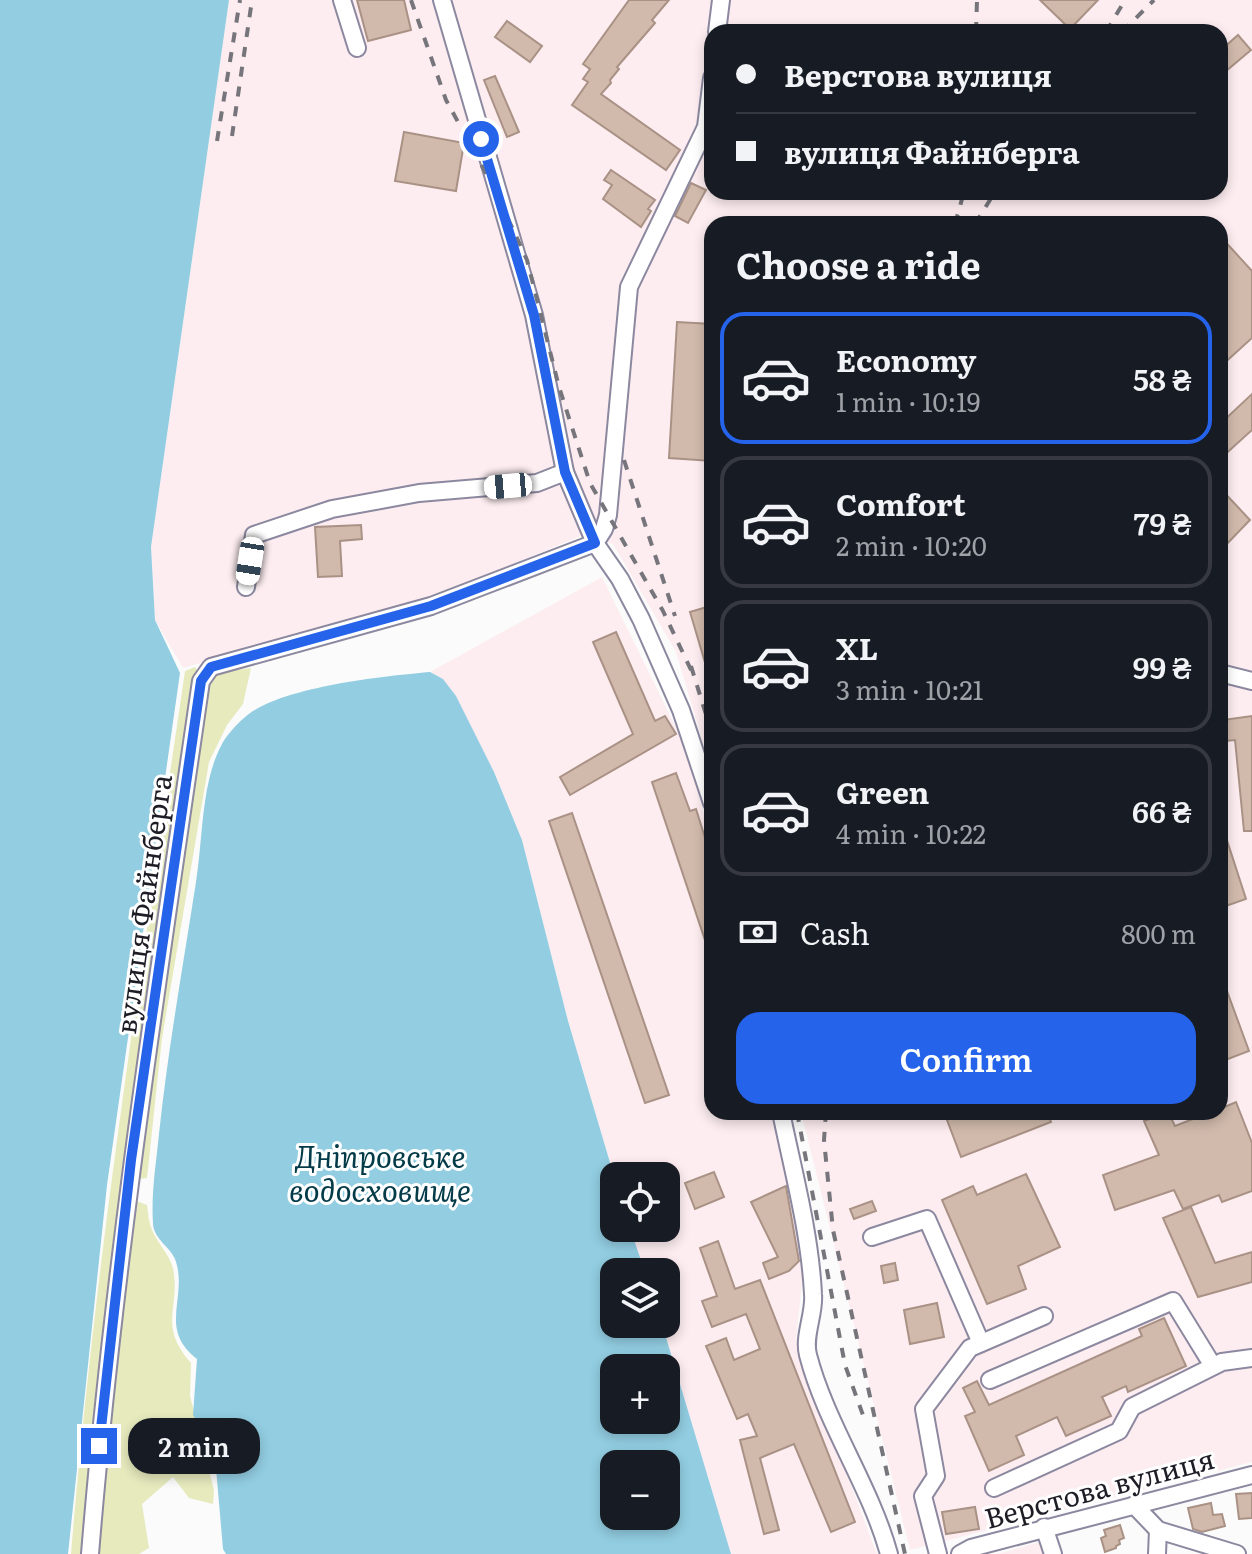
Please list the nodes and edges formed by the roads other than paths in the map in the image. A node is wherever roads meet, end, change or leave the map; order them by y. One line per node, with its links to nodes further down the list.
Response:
1 (342, 0): 5 (street)
2 (442, 0): 7 (street)
3 (721, 0): 4 (street)
4 (718, 24)
5 (357, 48)
6 (704, 131): 8 (street)
7 (565, 472): 8 (street); 9 (street)
8 (595, 543): 12 (street); 26 (street, вулиця Файнберга)
9 (246, 587)
10 (1228, 675): 11 (street)
11 (1252, 681)
12 (704, 779)
13 (783, 1120): 27 (street)
14 (872, 1237): 16 (street)
15 (1044, 1316): 16 (street)
16 (981, 1343): 28 (street)
17 (1252, 1358): 18 (street)
18 (1213, 1366): 19 (street); 21 (street)
19 (990, 1380)
20 (1252, 1475): 22 (street, Верстова вулиця)
21 (994, 1488)
22 (1134, 1505): 23 (street, Верстова вулиця); 24 (street)
23 (1044, 1527): 29 (street, Верстова вулиця); 30 (street)
24 (1158, 1530): 25 (street); 31 (street)
25 (1230, 1553)
26 (90, 1554)
27 (889, 1554)
28 (938, 1554)
29 (960, 1554)
30 (1053, 1554)
31 (1157, 1554)

